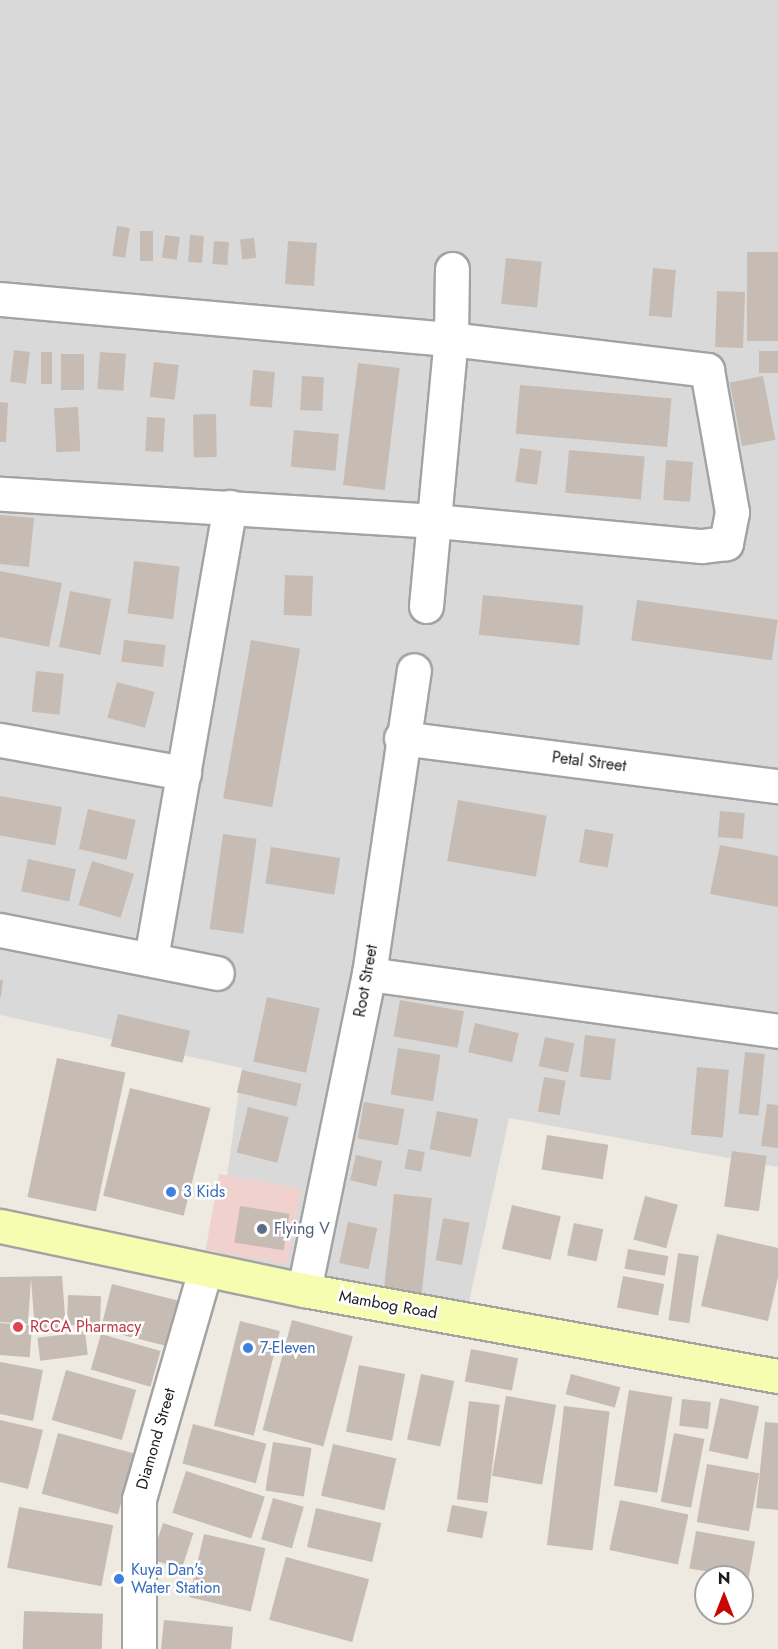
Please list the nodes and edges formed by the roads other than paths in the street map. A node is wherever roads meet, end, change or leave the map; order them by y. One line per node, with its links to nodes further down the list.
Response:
1 (452, 269): 3 (street)
2 (0, 299): 3 (street)
3 (451, 339): 6 (street); 6 (street)
4 (0, 494): 5 (street)
5 (230, 507): 6 (street); 11 (street)
6 (435, 521): 7 (street)
7 (426, 606)
8 (414, 670): 9 (street, Root Street)
9 (401, 738): 12 (street, Petal Street); 16 (street, Root Street)
10 (0, 740): 11 (street)
11 (184, 773): 14 (street)
12 (778, 786)
13 (0, 930): 14 (street)
14 (151, 958): 15 (street)
15 (217, 973)
16 (369, 974): 17 (street); 20 (street, Root Street)
17 (778, 1031)
18 (0, 1226): 19 (main road, Mambog Road)
19 (205, 1270): 20 (main road, Mambog Road); 22 (street, Diamond Street)
20 (304, 1290): 21 (main road, Mambog Road)
21 (778, 1376)
22 (139, 1649)

